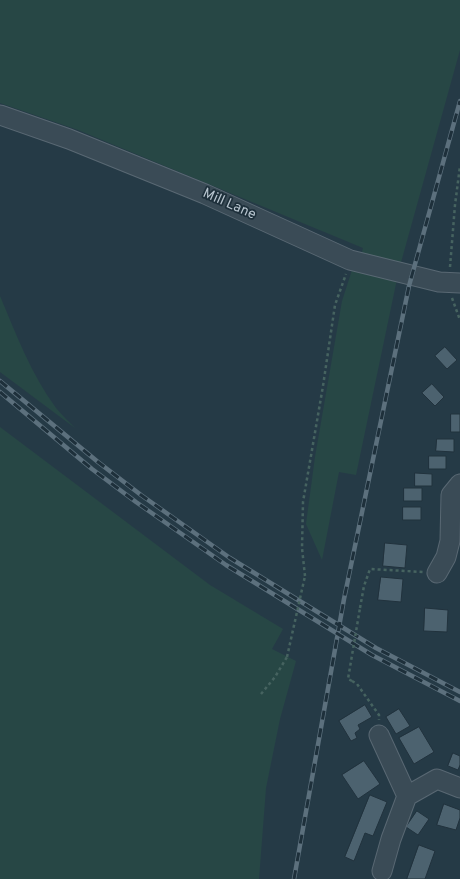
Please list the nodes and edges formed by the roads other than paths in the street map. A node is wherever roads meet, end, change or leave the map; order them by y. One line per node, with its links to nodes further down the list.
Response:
1 (0, 115): 2 (street, Mill Lane)
2 (454, 282)
3 (460, 484): 4 (street)
4 (455, 541): 5 (street)
5 (437, 573)
6 (379, 734): 8 (street)
7 (460, 788): 8 (street)
8 (407, 796): 9 (street)
9 (382, 870)

